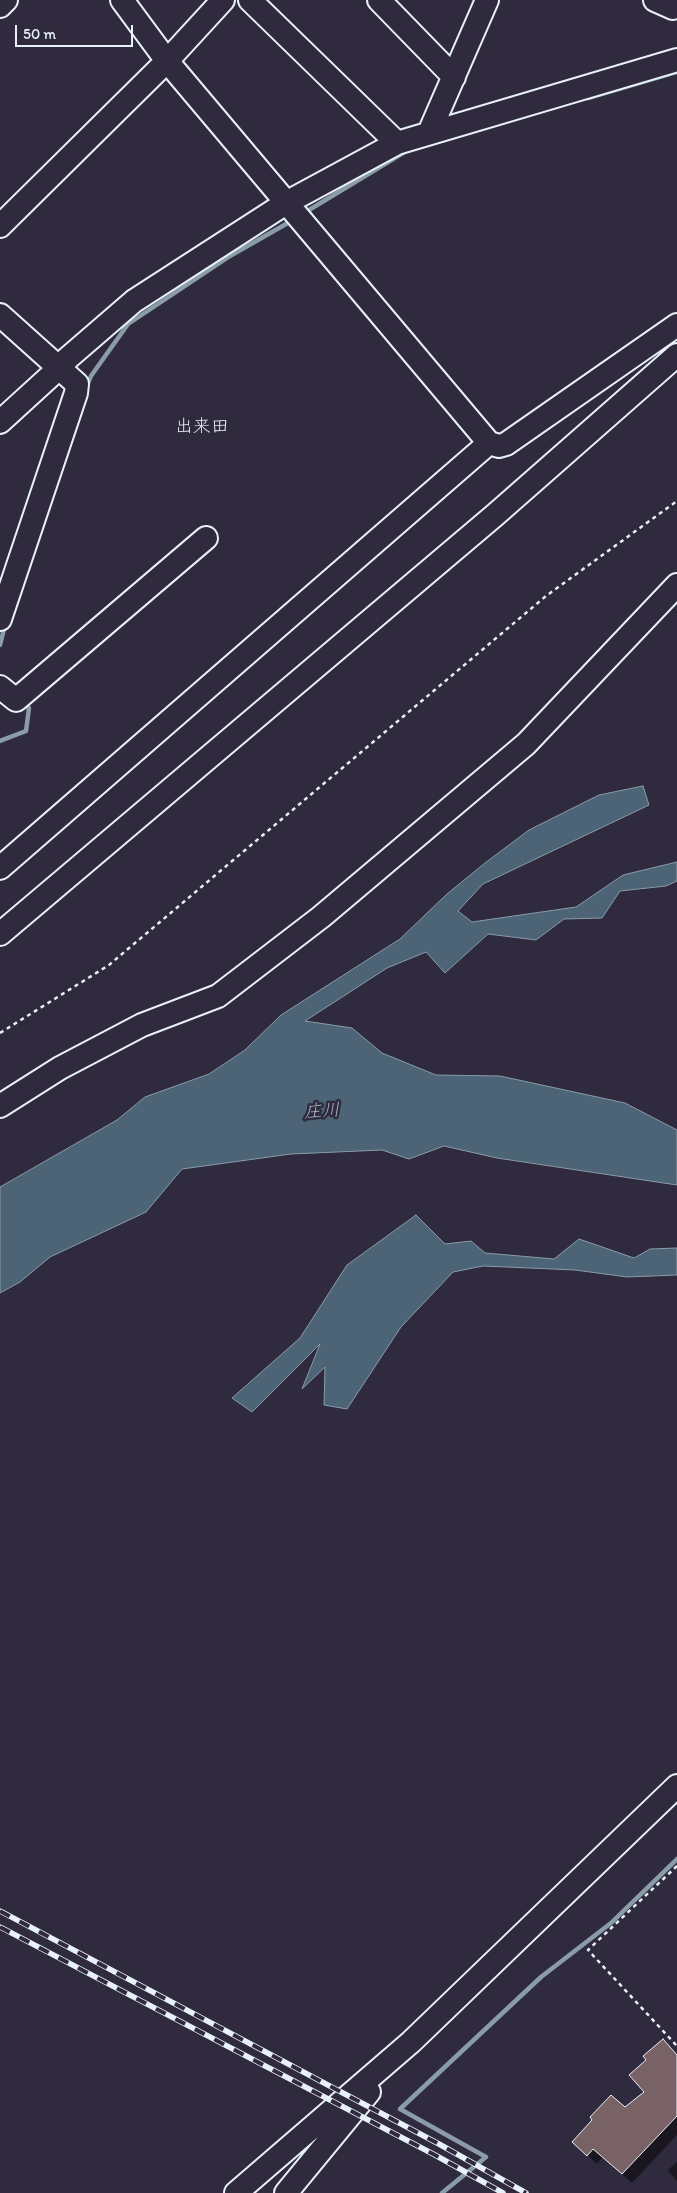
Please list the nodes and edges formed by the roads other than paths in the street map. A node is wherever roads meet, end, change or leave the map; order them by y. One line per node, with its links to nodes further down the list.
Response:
1 (6, 0): 9 (street)
2 (122, 0): 11 (street)
3 (223, 0): 11 (street)
4 (250, 0): 14 (street)
5 (379, 0): 12 (street)
6 (487, 0): 12 (street)
7 (655, 0): 8 (street)
8 (677, 0)
9 (0, 6)
10 (677, 60): 13 (street)
11 (167, 61): 15 (street); 16 (street)
12 (454, 77): 13 (street)
13 (429, 133): 14 (street)
14 (396, 143): 15 (street)
15 (286, 203): 20 (street); 22 (street)
16 (0, 226)
17 (0, 315): 20 (street)
18 (677, 325): 22 (street)
19 (677, 355): 28 (street)
20 (58, 369): 21 (street); 25 (street)
21 (0, 422)
22 (489, 443): 27 (street)
23 (206, 538): 26 (street)
24 (677, 585): 29 (street)
25 (0, 619)
26 (0, 687)
27 (0, 868)
28 (0, 934)
29 (0, 1106)
30 (677, 1786): 31 (street)
31 (411, 2042): 32 (street); 33 (street)
32 (236, 2193)
33 (286, 2193)

